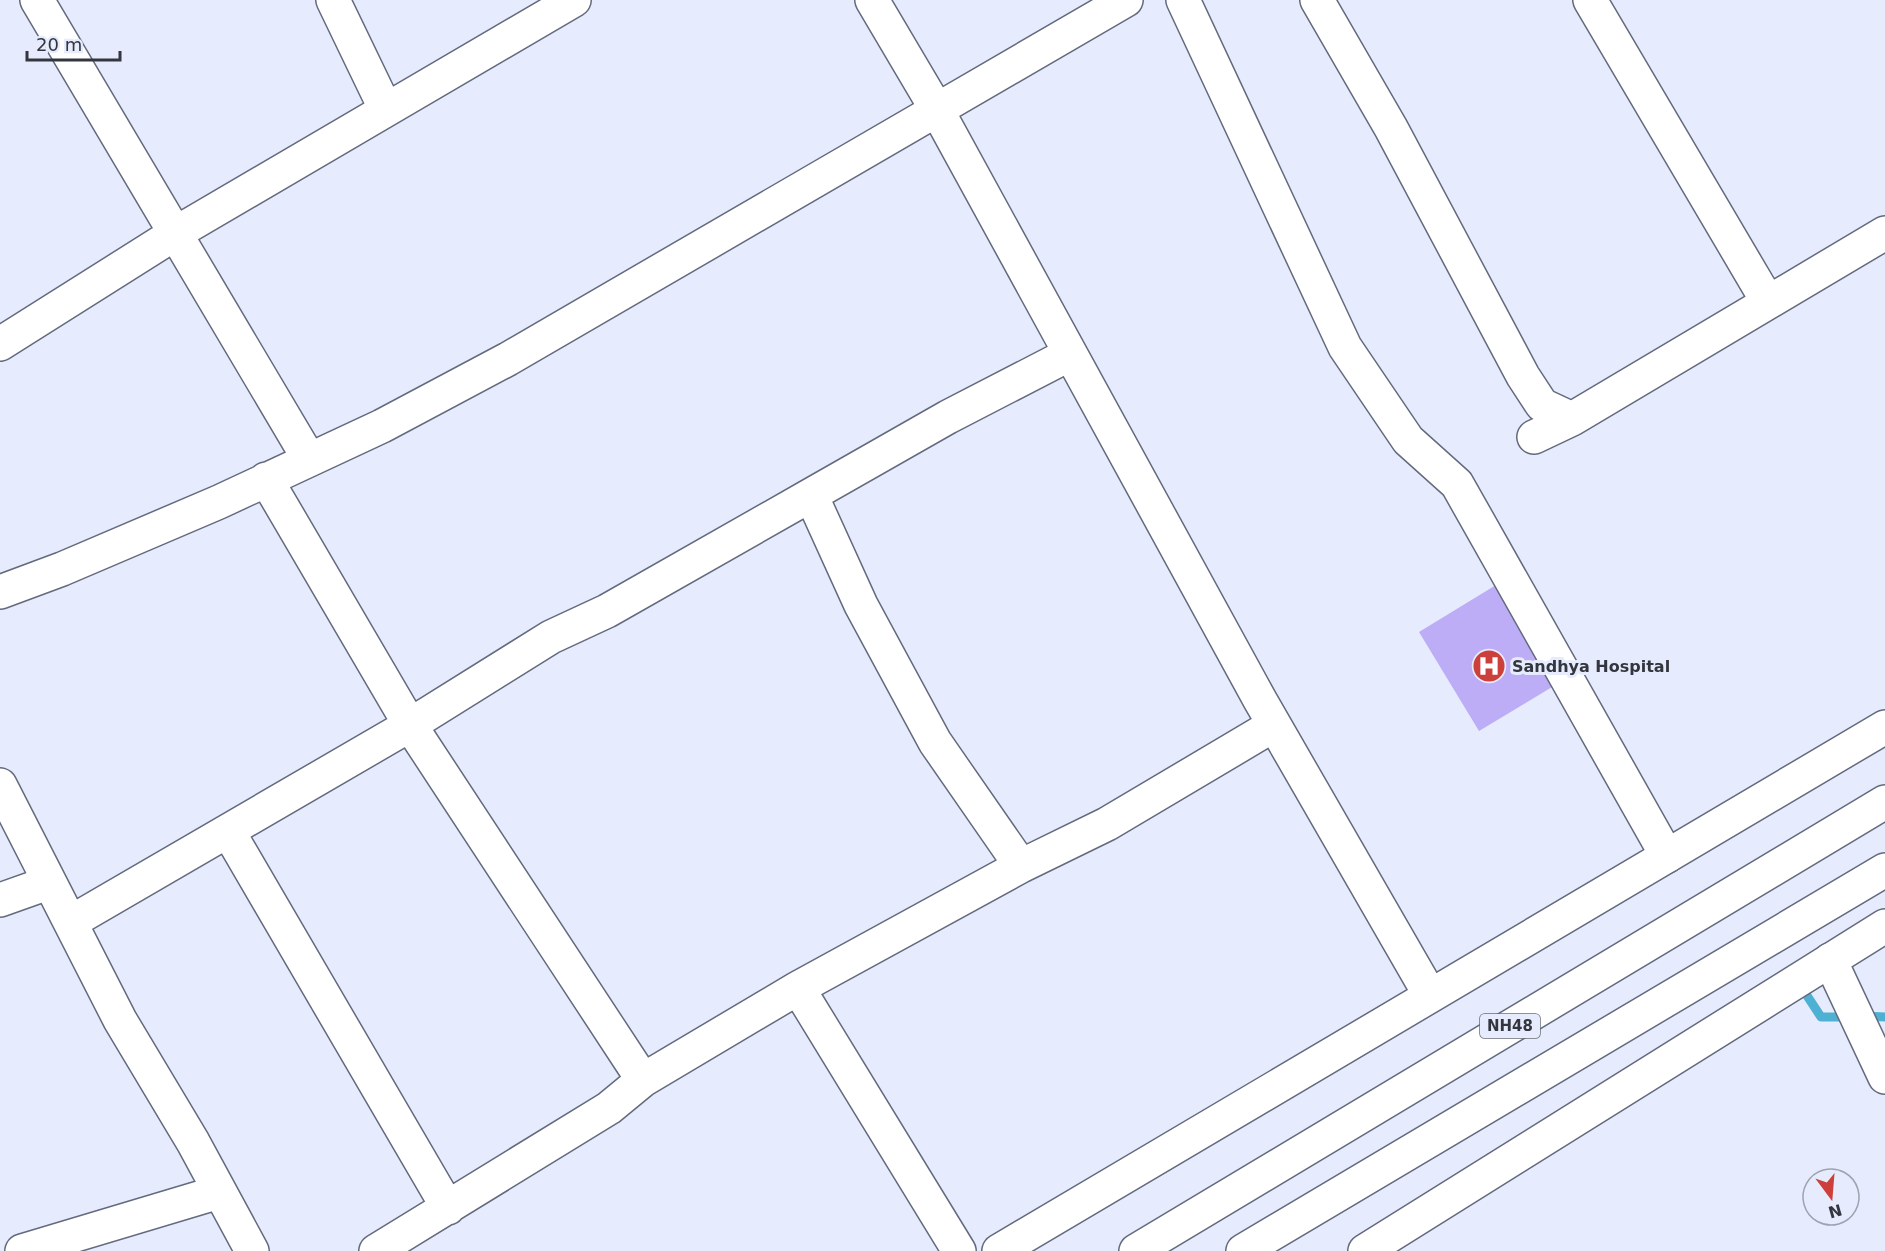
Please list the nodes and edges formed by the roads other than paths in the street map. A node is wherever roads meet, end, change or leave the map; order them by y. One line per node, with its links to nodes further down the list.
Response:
1 (37, 0): 11 (main road)
2 (333, 0): 9 (main road)
3 (574, 0): 9 (main road)
4 (872, 0): 10 (main road)
5 (1126, 0): 10 (main road)
6 (1183, 0): 28 (main road)
7 (1317, 0): 16 (main road)
8 (1590, 0): 13 (main road)
9 (386, 110): 11 (main road)
10 (937, 110): 15 (main road); 18 (main road)
11 (176, 233): 14 (main road); 18 (main road)
12 (1885, 233): 13 (main road)
13 (1768, 302): 16 (main road)
14 (0, 344)
15 (1070, 354): 20 (main road); 23 (main road)
16 (1572, 419): 17 (main road)
17 (1534, 437)
18 (309, 459): 19 (main road)
19 (266, 480): 21 (main road); 22 (main road)
20 (811, 495): 22 (main road); 29 (main road)
21 (0, 592)
22 (410, 725): 27 (main road); 39 (main road)
23 (1274, 725): 29 (main road); 37 (main road)
24 (1885, 727): 28 (main road)
25 (0, 785): 31 (main road)
26 (1885, 802): 47 (main road, NH48)
27 (228, 831): 33 (main road); 41 (main road)
28 (1667, 856): 37 (main road)
29 (1021, 866): 36 (main road)
30 (1885, 870): 48 (main road)
31 (48, 883): 32 (main road); 33 (main road)
32 (0, 900)
33 (71, 922): 40 (main road)
34 (1885, 926): 35 (main road)
35 (1830, 960): 38 (main road); 49 (main road)
36 (798, 988): 39 (main road); 45 (main road)
37 (1430, 995): 46 (main road)
38 (1885, 1077)
39 (643, 1080): 41 (main road)
40 (219, 1192): 42 (main road); 43 (main road)
41 (448, 1208): 44 (main road)
42 (22, 1251)
43 (252, 1251)
44 (376, 1251)
45 (958, 1251)
46 (999, 1251)
47 (1136, 1251)
48 (1243, 1251)
49 (1365, 1251)

